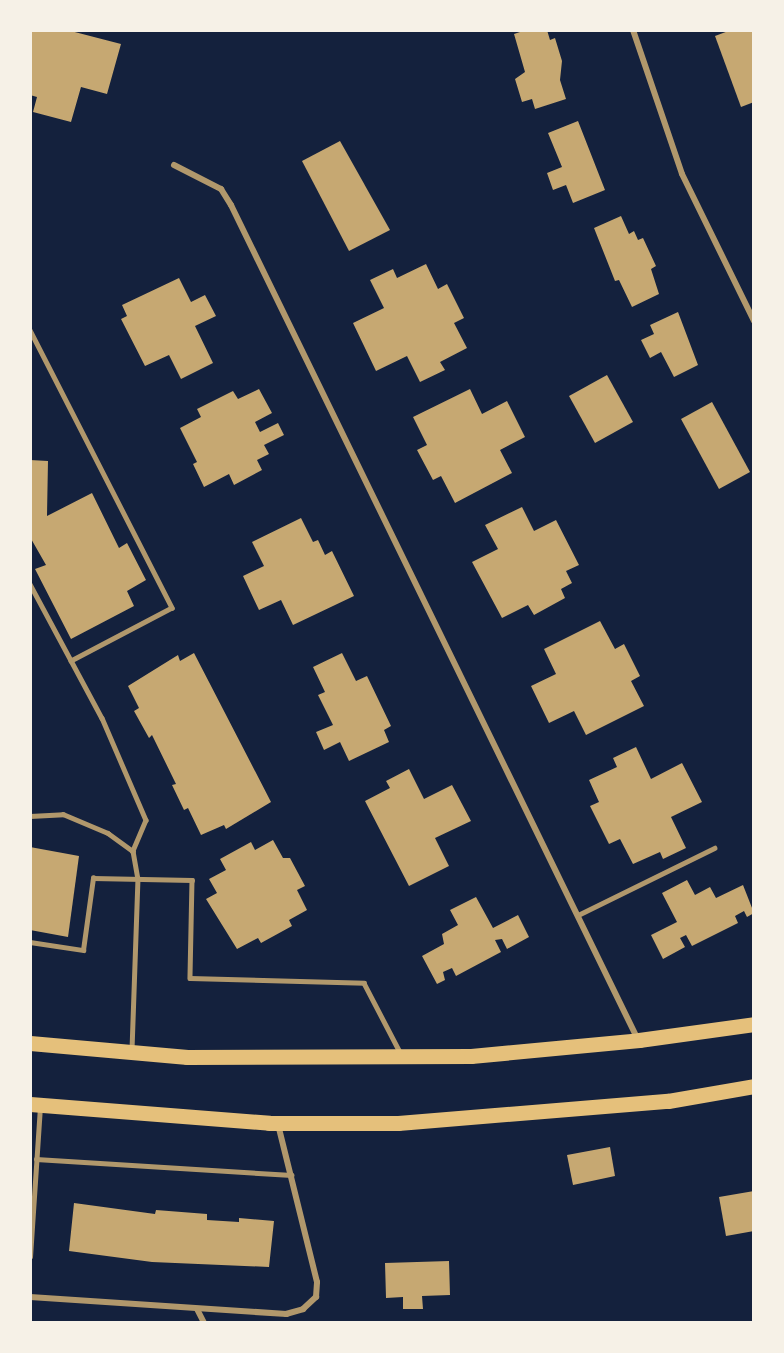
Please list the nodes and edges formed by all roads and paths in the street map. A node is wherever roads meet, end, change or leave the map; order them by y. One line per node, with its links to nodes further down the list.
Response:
1 (633, 30): 3 (street)
2 (174, 165): 11 (street)
3 (754, 321)
4 (30, 330): 6 (lane)
5 (30, 584): 6 (lane)
6 (71, 661): 9 (lane)
7 (30, 816): 9 (lane)
8 (714, 848): 11 (lane)
9 (134, 850): 10 (lane)
10 (138, 878): 12 (lane); 16 (lane); 17 (lane)
11 (578, 915): 14 (street)
12 (30, 942)
13 (754, 1024): 14 (main road)
14 (639, 1040): 17 (main road)
15 (30, 1043): 16 (main road)
16 (132, 1052): 17 (main road)
17 (402, 1057)
18 (754, 1086): 20 (main road)
19 (35, 1104): 20 (main road); 21 (lane)
20 (278, 1124): 22 (street)
21 (36, 1159): 22 (lane); 23 (lane)
22 (291, 1175): 25 (street)
23 (30, 1257)
24 (30, 1297): 25 (street)
25 (197, 1309): 26 (street)
26 (204, 1323)

